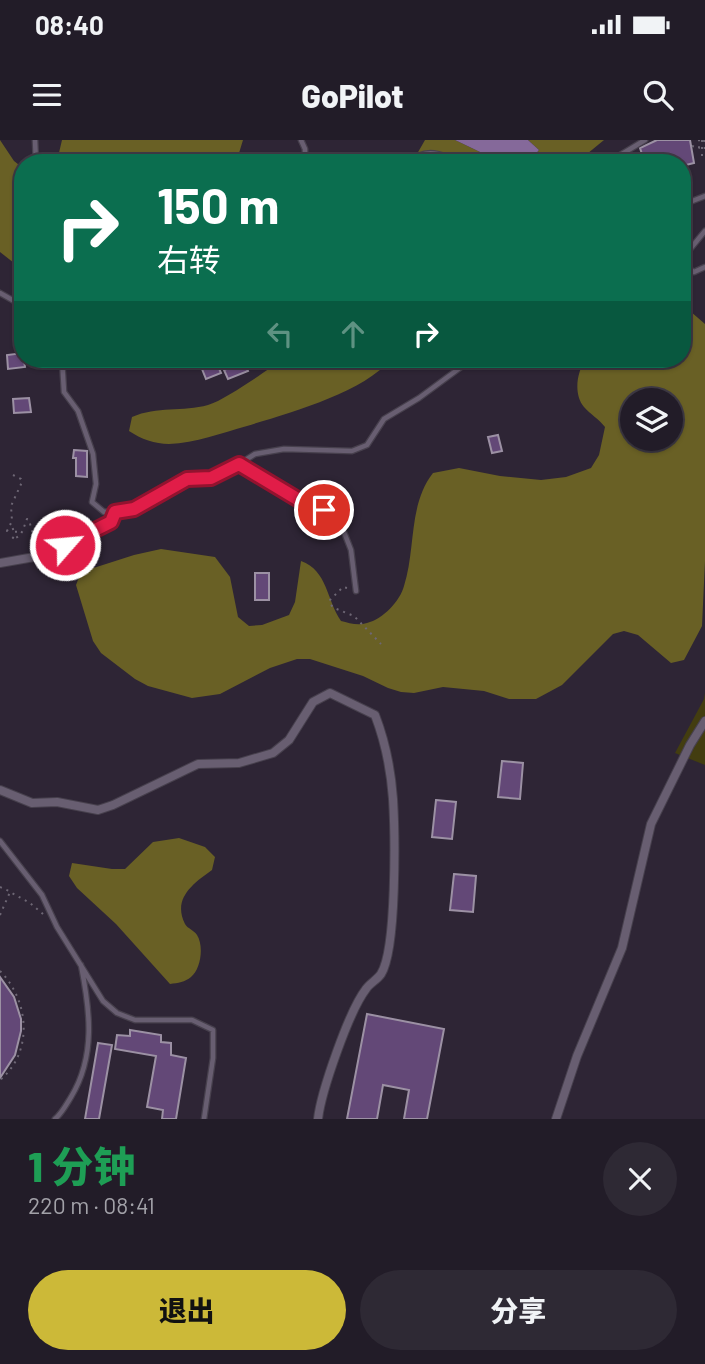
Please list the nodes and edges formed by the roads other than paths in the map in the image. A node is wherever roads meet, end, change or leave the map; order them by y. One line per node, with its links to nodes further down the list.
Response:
1 (645, 140): 2 (lane)
2 (622, 154)
3 (705, 231): 4 (lane)
4 (691, 248)
5 (63, 368): 8 (lane)
6 (460, 368): 7 (lane)
7 (239, 464): 8 (lane); 10 (lane)
8 (115, 512): 9 (street)
9 (0, 563)
10 (356, 591)
11 (705, 721): 18 (street)
12 (0, 790): 17 (street)
13 (0, 841): 14 (lane)
14 (80, 962): 15 (lane); 16 (lane)
15 (55, 1119)
16 (204, 1119)
17 (318, 1119)
18 (556, 1119)

